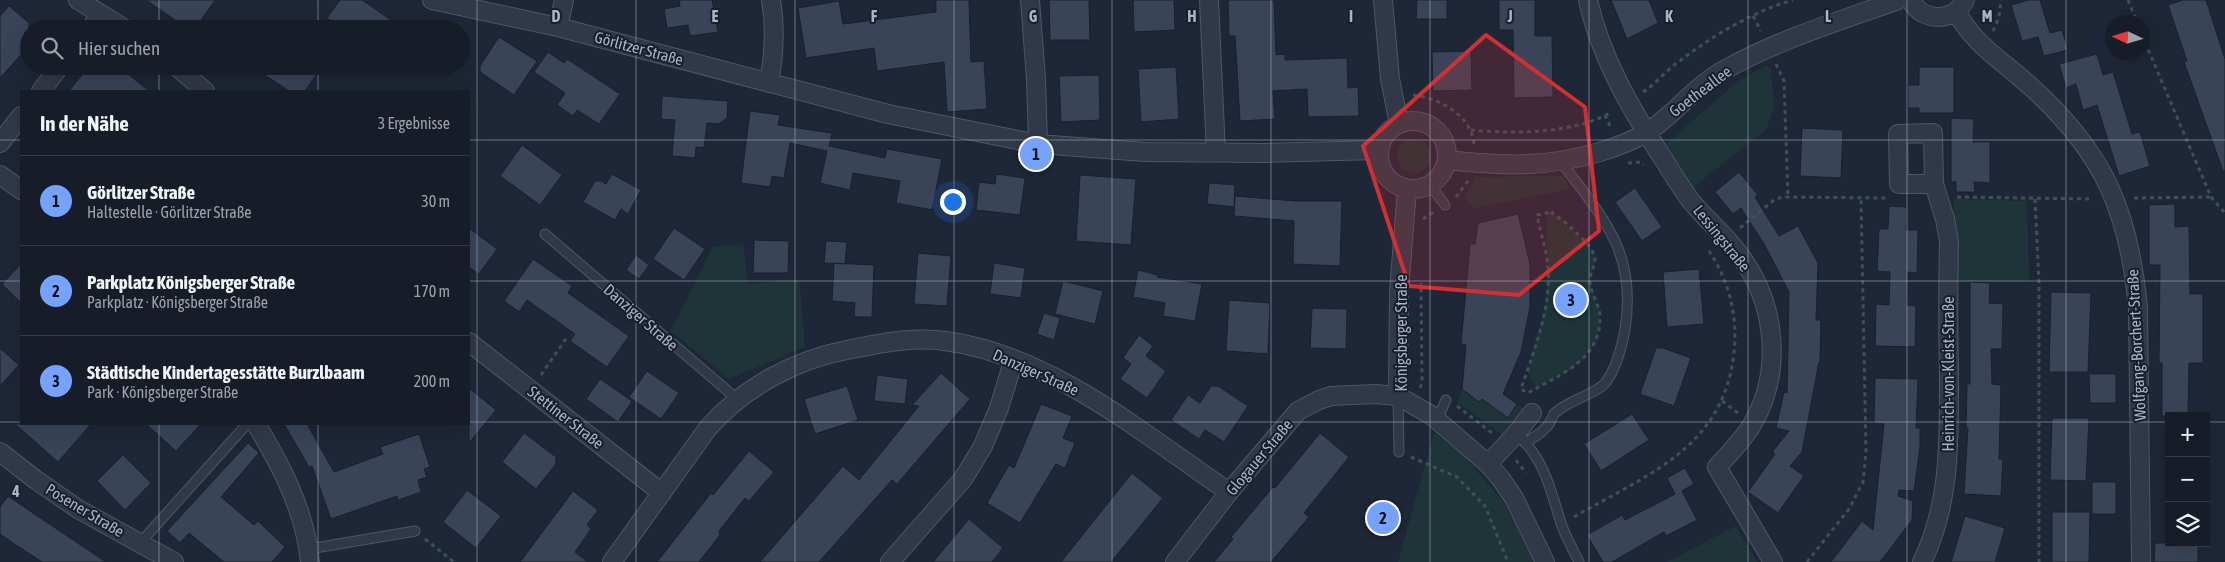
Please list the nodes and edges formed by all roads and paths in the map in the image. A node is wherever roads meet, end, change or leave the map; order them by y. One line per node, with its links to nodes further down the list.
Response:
1 (78, 0): 14 (street)
2 (432, 0): 19 (street, Görlitzer Straße)
3 (564, 0): 19 (street)
4 (771, 0): 25 (street)
5 (1030, 0): 34 (street)
6 (1209, 0): 37 (street)
7 (1383, 0): 28 (street)
8 (1588, 0): 32 (street)
9 (1898, 0): 20 (street, Goetheallee)
10 (1911, 0): 13 (street)
11 (2001, 0): 21 (path)
12 (2128, 0): 15 (path)
13 (1961, 6): 21 (street, Wolfgang-Borchert-Straße)
14 (101, 14): 17 (street); 18 (street)
15 (2134, 15)
16 (1754, 16): 20 (path)
17 (97, 20)
18 (111, 20)
19 (558, 27): 25 (street, Görlitzer Straße)
20 (1769, 47): 32 (street, Goetheallee); 47 (path)
21 (1983, 47): 92 (street, Wolfgang-Borchert-Straße)
22 (2150, 54): 51 (path)
23 (53, 75): 26 (street)
24 (186, 75): 27 (street)
25 (769, 83): 34 (street, Görlitzer Straße)
26 (42, 90)
27 (204, 90)
28 (1393, 99): 31 (street); 40 (path)
29 (1605, 115): 35 (path)
30 (20, 117): 33 (street)
31 (1399, 124): 36 (street); 38 (street)
32 (1646, 133): 35 (street, Goetheallee); 88 (street, Lessingstraße)
33 (0, 143)
34 (1038, 144): 37 (street, Görlitzer Straße)
35 (1619, 146): 39 (street, Goetheallee); 41 (path)
36 (1379, 150): 37 (street, Görlitzer Straße); 46 (street)
37 (1216, 153)
38 (1447, 160): 40 (street, Goetheallee); 44 (street)
39 (1561, 162): 40 (street, Goetheallee); 70 (lane)
40 (1474, 163): 50 (path)
41 (1646, 170)
42 (0, 176): 45 (street)
43 (1934, 184): 90 (street, Heinrich-von-Kleist-Straße)
44 (1430, 185): 46 (street); 50 (lane)
45 (20, 189)
46 (1407, 189): 52 (street, Königsberger Straße)
47 (1788, 197)
48 (1861, 199): 89 (path)
49 (2035, 199): 91 (path)
50 (1445, 205): 53 (path)
51 (2225, 213)
52 (1405, 216): 53 (path); 63 (street, Königsberger Straße)
53 (1425, 220): 54 (path)
54 (1424, 228)
55 (545, 234): 64 (lane, Danziger Straße)
56 (1704, 245): 76 (path)
57 (1421, 276): 63 (path)
58 (568, 337): 62 (path)
59 (470, 343): 62 (street, Stettiner Straße)
60 (1014, 358): 64 (street, Danziger Straße); 74 (street, Danziger Straße); 83 (street)
61 (1537, 388): 61 (path)
62 (531, 390): 75 (street, Stettiner Straße)
63 (1398, 396): 67 (street, Königsberger Straße); 72 (lane); 74 (street, Glogauer Straße)
64 (737, 400): 75 (street, Danziger Straße)
65 (1446, 400): 67 (lane)
66 (1532, 413): 70 (street)
67 (1437, 420): 73 (street, Königsberger Straße)
68 (246, 425): 78 (lane)
69 (257, 425): 79 (street)
70 (1521, 438): 73 (street); 76 (lane)
71 (0, 452): 78 (street, Posener Straße)
72 (1399, 452): 85 (path)
73 (1488, 464): 86 (street, Königsberger Straße)
74 (1229, 492): 84 (street, Glogauer Straße)
75 (662, 493): 82 (street, Danziger Straße)
76 (1561, 525): 87 (lane)
77 (414, 531): 79 (lane); 81 (path)
78 (140, 543): 80 (street, Posener Straße)
79 (310, 556)
80 (174, 562)
81 (454, 562)
82 (612, 562)
83 (890, 562)
84 (1175, 562)
85 (1508, 562)
86 (1545, 562)
87 (1579, 562)
88 (1773, 562)
89 (1807, 562)
90 (1922, 562)
91 (2039, 562)
92 (2140, 562)

